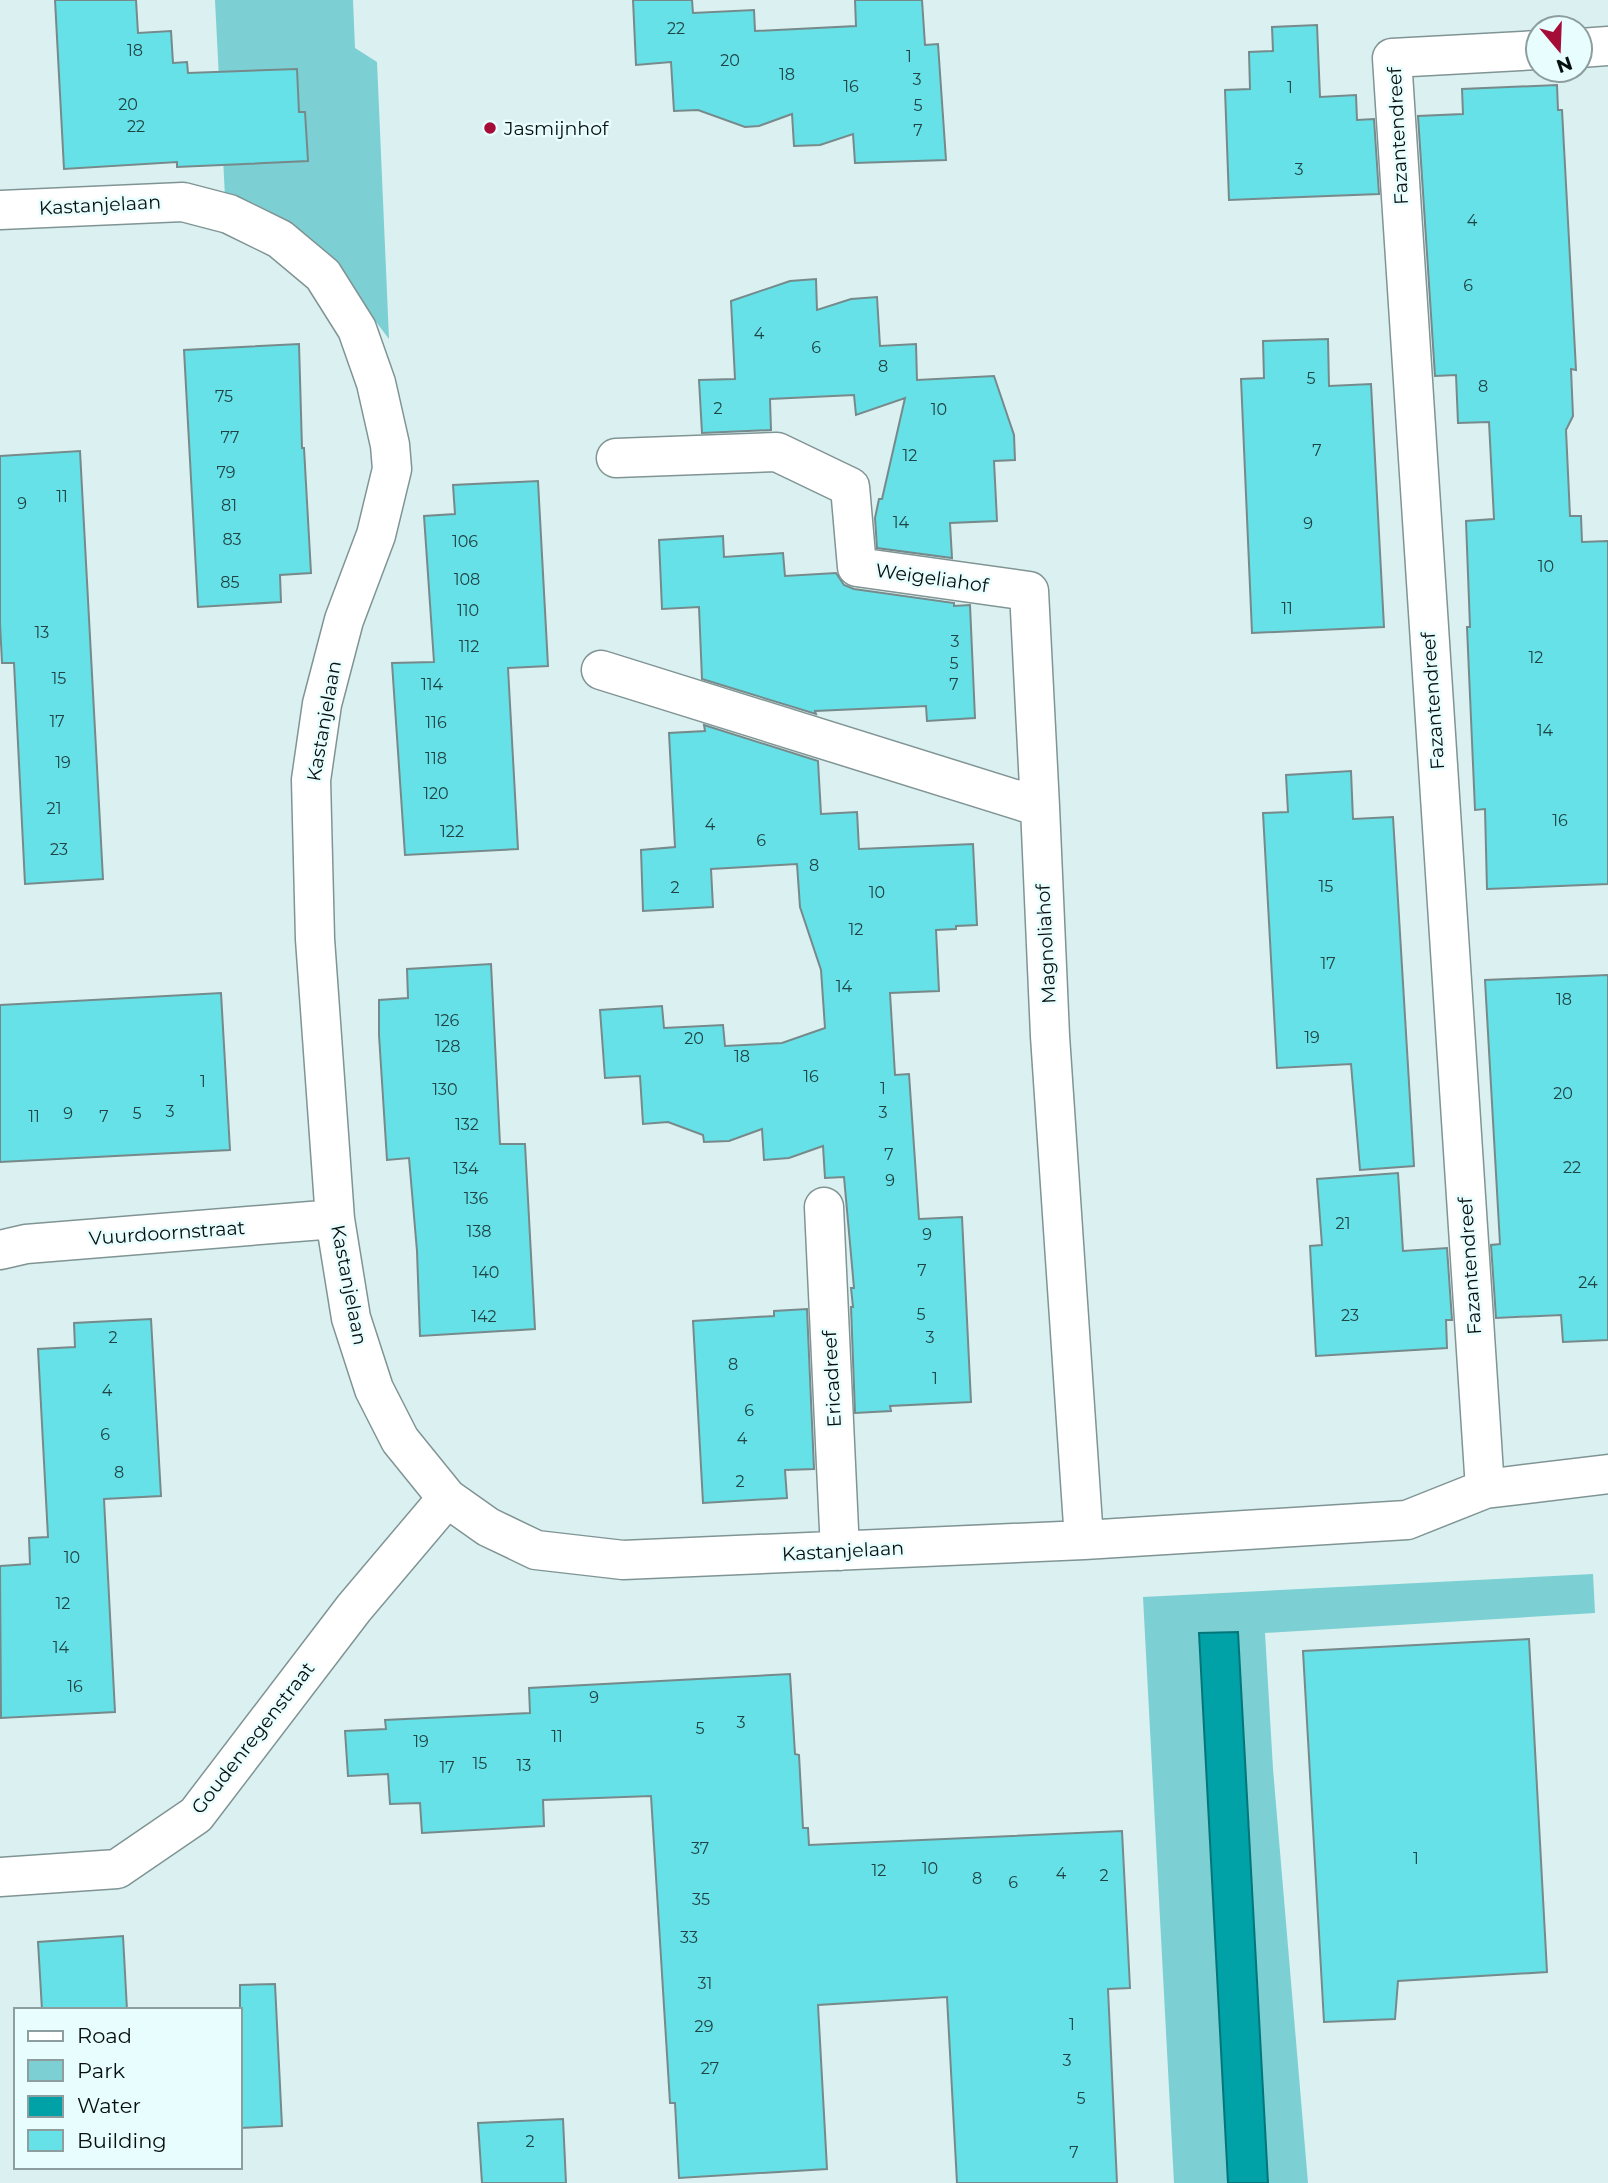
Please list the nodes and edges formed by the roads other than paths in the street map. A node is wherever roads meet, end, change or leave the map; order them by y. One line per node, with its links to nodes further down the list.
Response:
1 (1524, 51): 10 (street, Fazantendreef)
2 (0, 210): 7 (street, Kastanjelaan)
3 (616, 458): 5 (street, Weigeliahof)
4 (601, 670): 5 (street)
5 (1040, 807): 12 (street, Magnoliahof)
6 (824, 1207): 13 (street, Ericadreef)
7 (335, 1219): 8 (street, Vuurdoornstraat); 11 (street, Kastanjelaan)
8 (0, 1250)
9 (1608, 1474): 10 (street, Kastanjelaan)
10 (1485, 1489): 12 (street, Kastanjelaan)
11 (447, 1498): 13 (street, Kastanjelaan); 14 (street, Goudenregenstraat)
12 (1084, 1540): 13 (street, Kastanjelaan)
13 (840, 1552)
14 (0, 1877)

